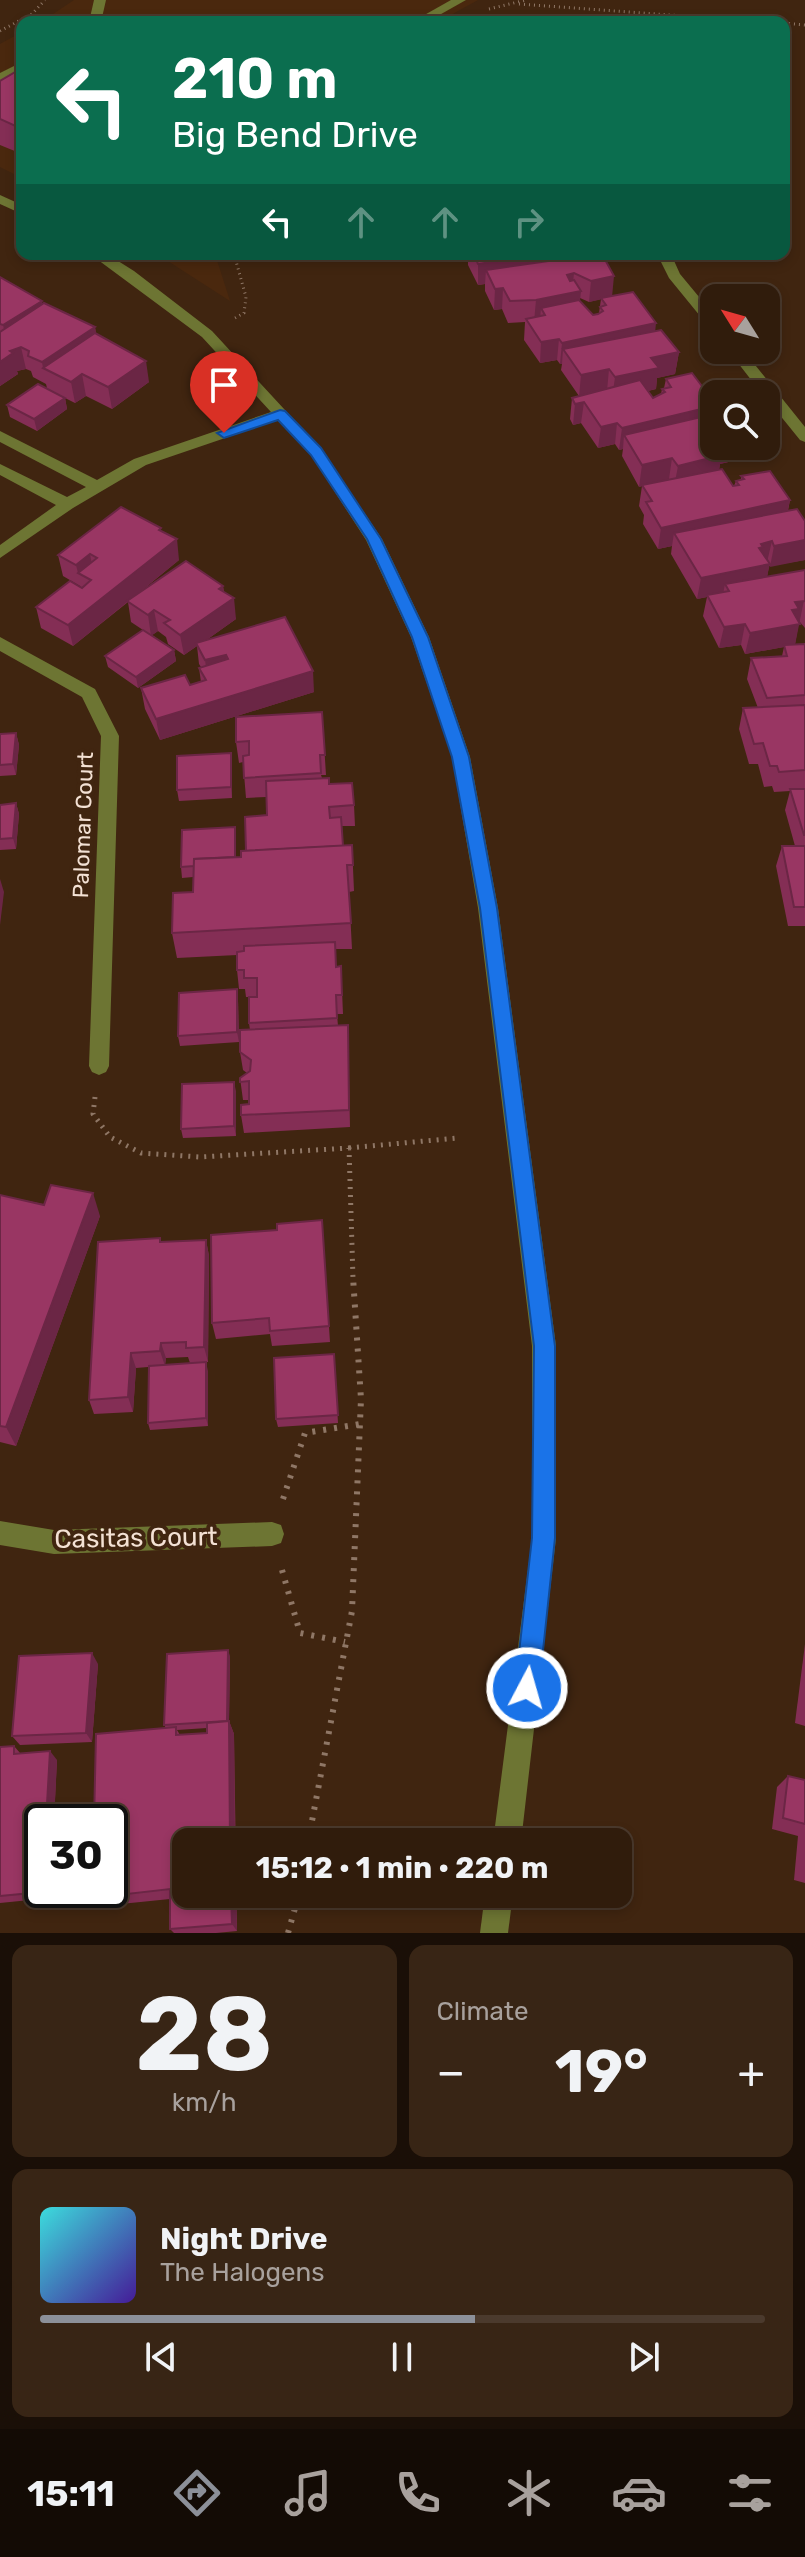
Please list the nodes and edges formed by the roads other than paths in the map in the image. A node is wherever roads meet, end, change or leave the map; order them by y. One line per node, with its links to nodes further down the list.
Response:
1 (460, 0): 2 (street)
2 (429, 16)
3 (107, 260): 7 (street)
4 (667, 260): 5 (street)
5 (700, 307)
6 (746, 364): 9 (street)
7 (280, 414): 11 (street); 18 (street)
8 (0, 436): 11 (street)
9 (805, 437)
10 (0, 469): 12 (street)
11 (97, 486): 12 (street)
12 (67, 504): 13 (street)
13 (0, 553)
14 (0, 643): 15 (street, Palomar Court)
15 (99, 1066)
16 (0, 1533): 17 (street, Casitas Court)
17 (272, 1534)
18 (509, 1828)
19 (497, 1908): 20 (street)
20 (494, 1933)

